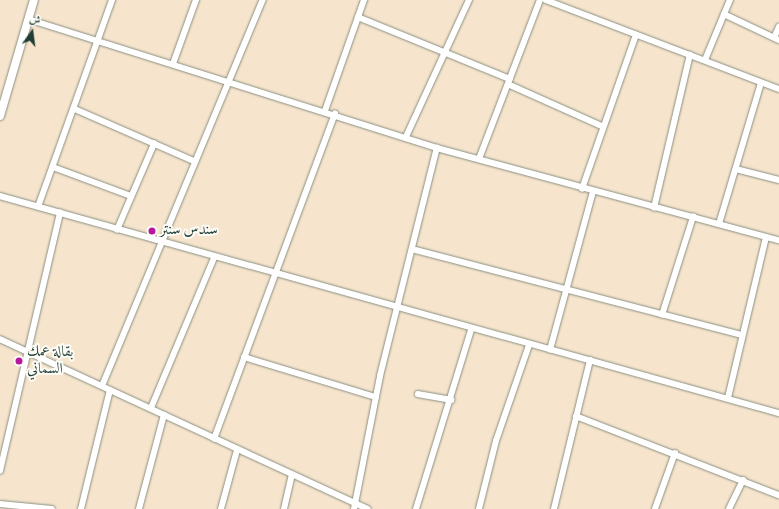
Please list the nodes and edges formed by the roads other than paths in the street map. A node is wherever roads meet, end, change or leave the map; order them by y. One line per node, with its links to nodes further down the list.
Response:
1 (34, 0): 12 (street)
2 (112, 0): 16 (street)
3 (196, 0): 20 (street)
4 (263, 0): 22 (street)
5 (364, 0): 11 (street)
6 (469, 0): 17 (street)
7 (540, 0): 21 (street)
8 (730, 0): 10 (street)
9 (550, 1): 14 (street)
10 (724, 14): 15 (street); 19 (street)
11 (358, 17): 17 (street); 27 (street)
12 (28, 19): 16 (street); 25 (street)
13 (779, 27): 15 (street)
14 (636, 35): 18 (street); 30 (street)
15 (776, 39)
16 (99, 40): 20 (street); 26 (street)
17 (445, 53): 21 (street); 31 (street)
18 (690, 55): 19 (street); 44 (street)
19 (705, 60): 23 (street)
20 (172, 64): 22 (street)
21 (509, 81): 30 (street); 34 (street)
22 (229, 82): 27 (street); 35 (street)
23 (761, 82): 24 (street); 37 (street)
24 (779, 90)
25 (2, 100): 29 (street)
26 (74, 109): 32 (street); 36 (street)
27 (325, 111): 28 (street)
28 (335, 114): 31 (street); 54 (street)
29 (0, 116)
30 (602, 126): 39 (street)
31 (406, 137): 33 (street)
32 (154, 144): 35 (street); 42 (street)
33 (438, 148): 34 (street); 52 (street)
34 (479, 159): 39 (street)
35 (194, 161): 51 (street)
36 (53, 167): 42 (street); 43 (street)
37 (736, 169): 38 (street); 47 (street)
38 (779, 180)
39 (582, 189): 40 (street)
40 (593, 192): 44 (street); 55 (street)
41 (0, 196): 43 (street)
42 (131, 196): 48 (street)
43 (38, 207): 45 (street)
44 (654, 208): 46 (street)
45 (60, 213): 48 (street); 63 (street)
46 (692, 217): 47 (street); 57 (street)
47 (719, 224): 49 (street)
48 (117, 230): 51 (street)
49 (766, 237): 50 (street); 59 (street)
50 (779, 240)
51 (161, 243): 53 (street); 66 (street)
52 (412, 249): 55 (street); 56 (street)
53 (214, 258): 54 (street); 72 (street)
54 (273, 274): 56 (street); 64 (street)
55 (564, 289): 57 (street); 62 (street)
56 (397, 308): 58 (street); 69 (street)
57 (662, 315): 59 (street)
58 (471, 330): 61 (street); 71 (street)
59 (742, 335): 70 (street)
60 (0, 340): 63 (street)
61 (529, 345): 62 (street); 93 (street)
62 (550, 350): 65 (street)
63 (25, 351): 66 (street); 79 (street)
64 (244, 357): 69 (street); 76 (street)
65 (590, 360): 70 (street); 75 (street)
66 (102, 386): 67 (street)
67 (110, 390): 72 (street); 87 (street)
68 (418, 394): 71 (street)
69 (376, 397): 85 (street)
70 (728, 398): 73 (street)
71 (451, 400): 92 (street)
72 (151, 408): 74 (street)
73 (779, 413)
74 (164, 415): 76 (street); 88 (street)
75 (576, 416): 78 (street); 94 (street)
76 (214, 438): 77 (street)
77 (237, 450): 81 (street); 89 (street)
78 (675, 453): 82 (street); 95 (street)
79 (1, 457): 80 (street)
80 (0, 471)
81 (292, 475): 85 (street); 90 (street)
82 (743, 480): 83 (street); 96 (street)
83 (779, 495)
84 (0, 504): 86 (street)
85 (355, 506): 91 (street)
86 (52, 509)
87 (81, 509)
88 (139, 509)
89 (221, 509)
90 (284, 509)
91 (368, 509)
92 (416, 509)
93 (479, 509)
94 (554, 509)
95 (655, 509)
96 (729, 509)

